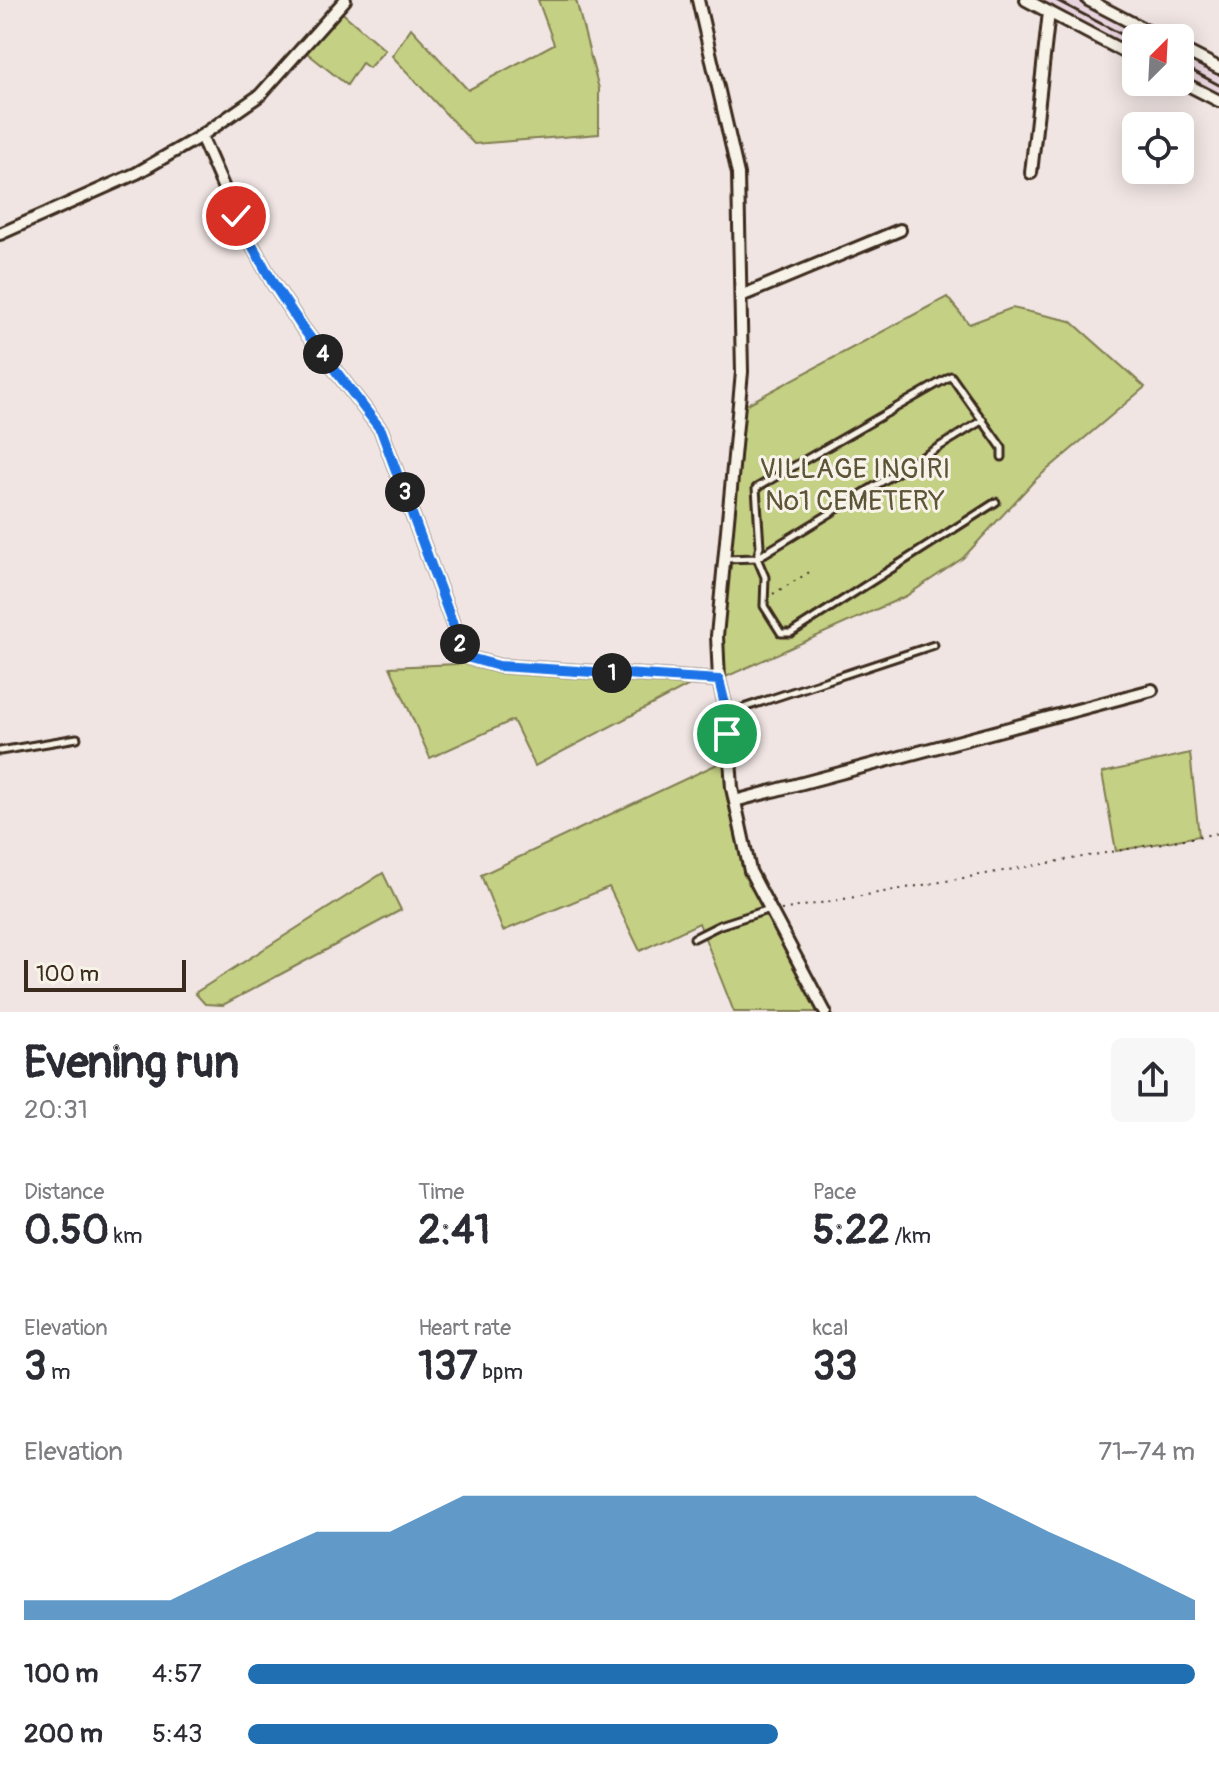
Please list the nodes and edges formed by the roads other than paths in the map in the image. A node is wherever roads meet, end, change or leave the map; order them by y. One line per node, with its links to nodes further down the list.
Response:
1 (345, 0): 12 (street)
2 (698, 0): 16 (street)
3 (1026, 0): 5 (street)
4 (1088, 0): 6 (street)
5 (1049, 12): 7 (street); 13 (street)
6 (1134, 24)
7 (1122, 51)
8 (1194, 55): 9 (street)
9 (1219, 68)
10 (1194, 88): 11 (street)
11 (1219, 101)
12 (201, 136): 15 (street); 23 (street)
13 (1031, 173)
14 (900, 230): 16 (street)
15 (0, 234)
16 (741, 296): 21 (street)
17 (983, 420): 18 (lane); 20 (lane); 20 (lane)
18 (1002, 457)
19 (996, 502): 20 (lane)
20 (757, 558): 21 (lane)
21 (724, 559): 23 (street)
22 (934, 645): 25 (lane)
23 (719, 680): 25 (street)
24 (1152, 690): 28 (street)
25 (727, 713): 28 (street)
26 (77, 738): 27 (lane)
27 (0, 751)
28 (735, 801): 29 (street)
29 (771, 910): 30 (lane); 31 (street)
30 (694, 938)
31 (825, 1012)

